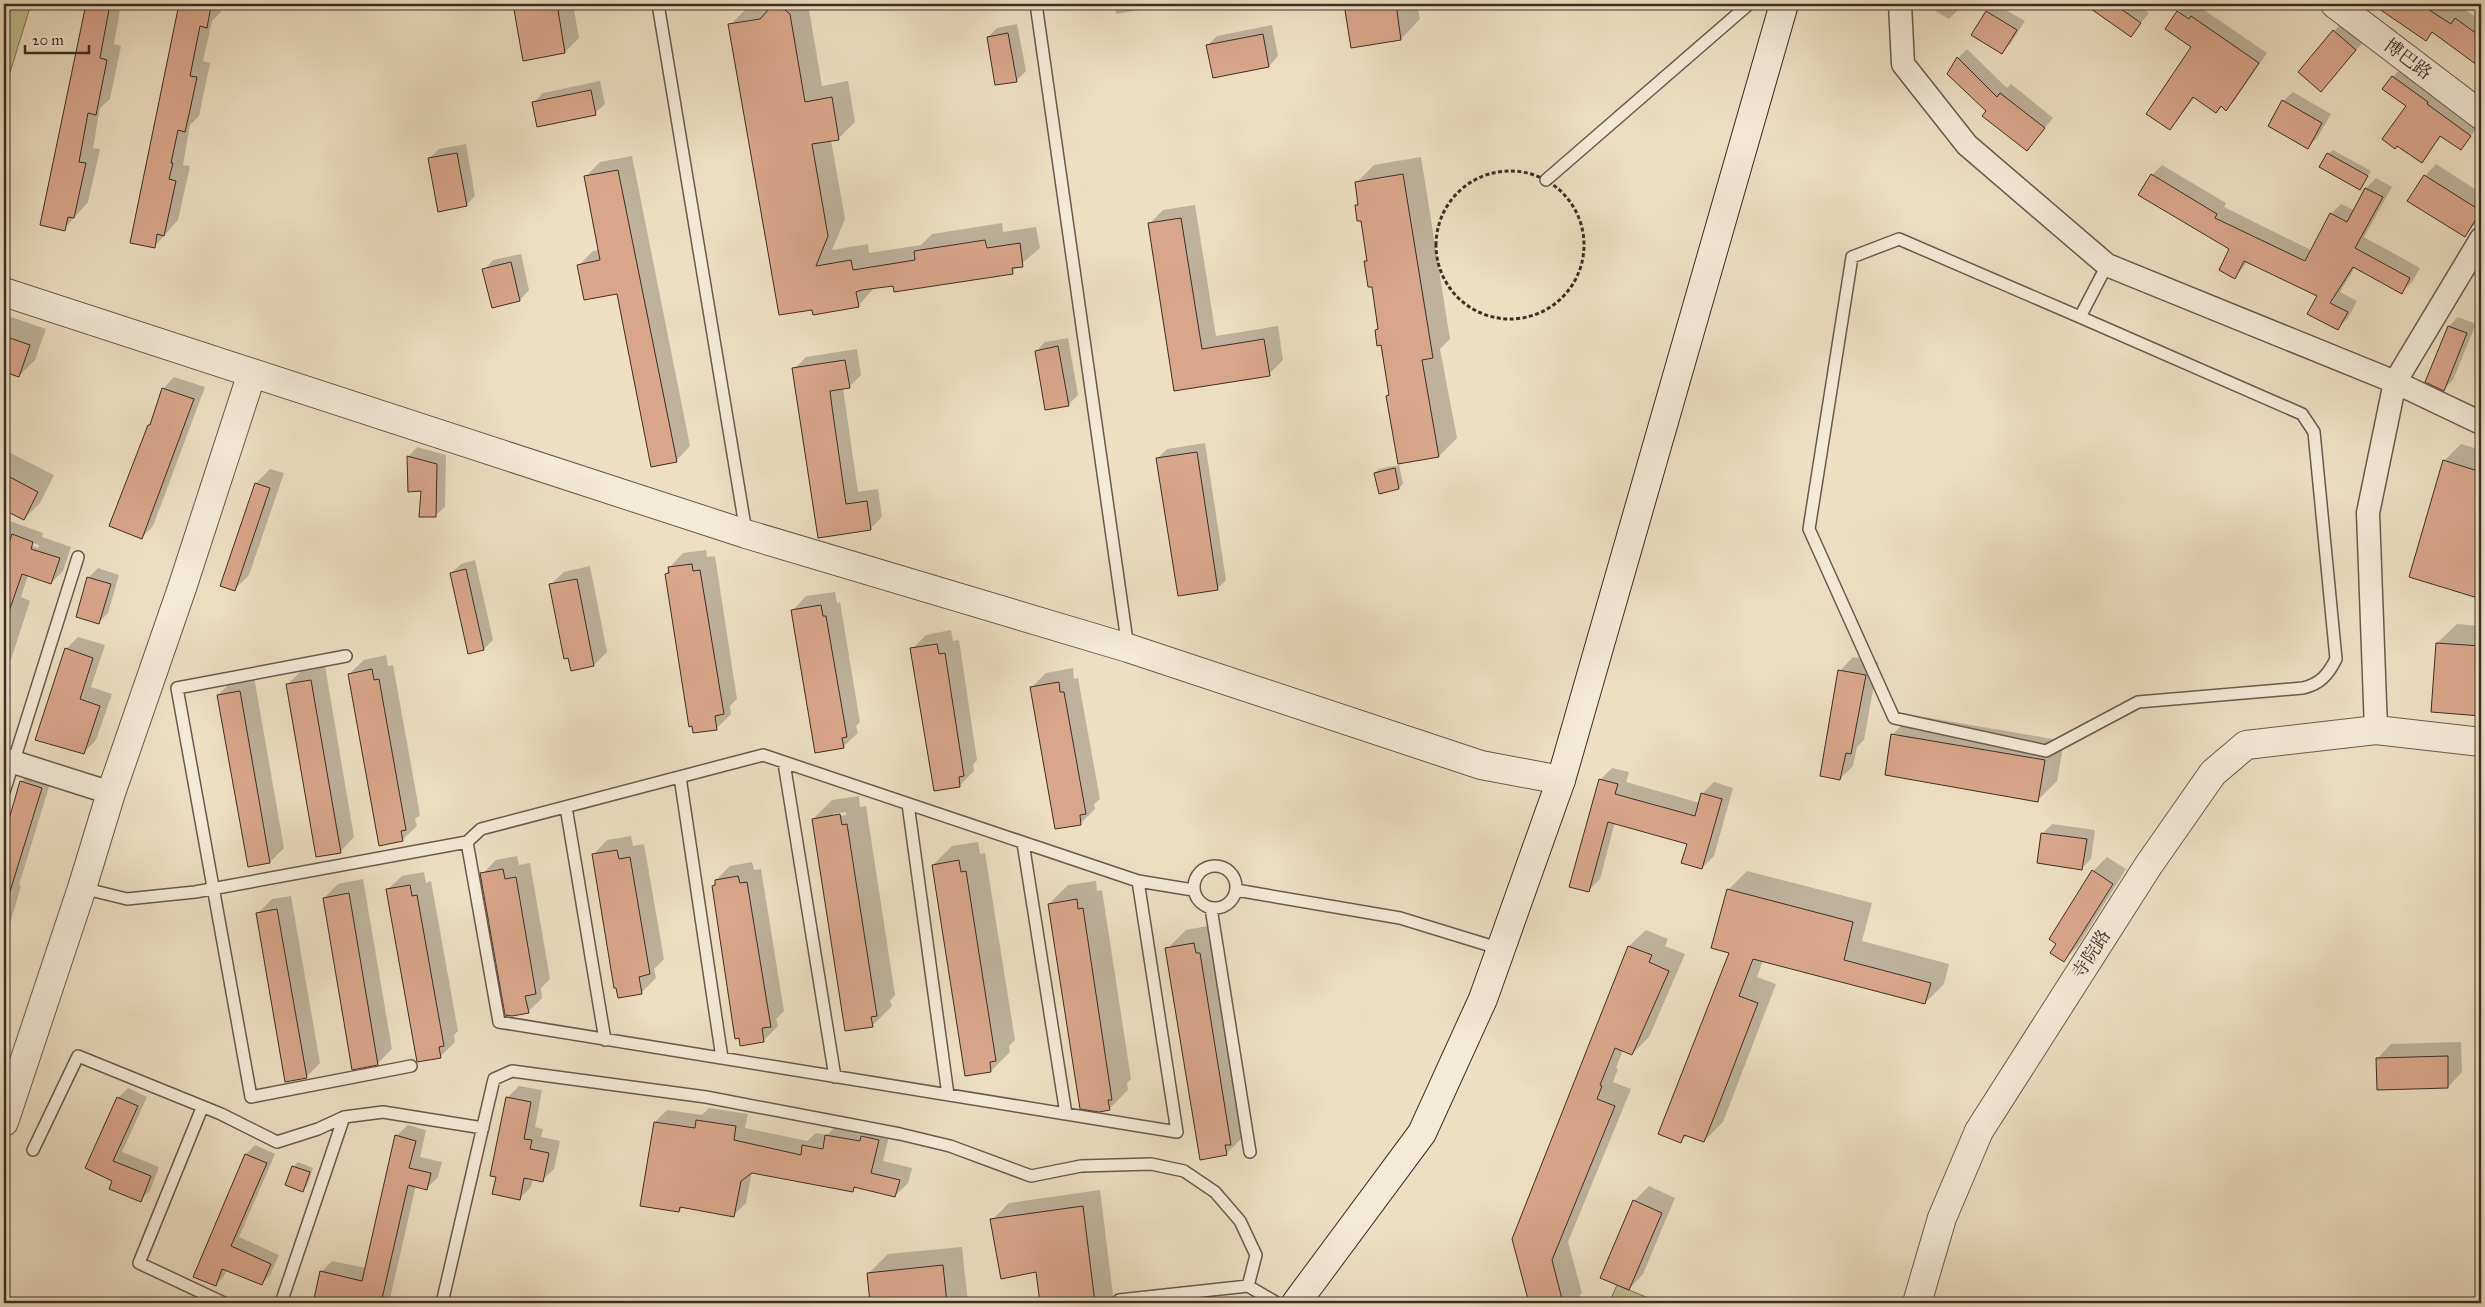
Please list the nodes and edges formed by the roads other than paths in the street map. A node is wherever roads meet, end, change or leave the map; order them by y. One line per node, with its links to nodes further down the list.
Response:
1 (658, 4): 16 (lane)
2 (1036, 4): 18 (lane)
3 (1749, 4): 8 (lane)
4 (1784, 4): 25 (street)
5 (1900, 4): 10 (street)
6 (2335, 4): 7 (street, 博巴路)
7 (2481, 115)
8 (1546, 180)
9 (2481, 239): 14 (street)
10 (2107, 265): 12 (lane); 14 (street)
11 (4, 292): 13 (street)
12 (2080, 317): 12 (lane)
13 (252, 373): 16 (street); 27 (street)
14 (2395, 382): 15 (street); 20 (street)
15 (2481, 423)
16 (746, 534): 18 (street)
17 (78, 557): 22 (lane)
18 (1128, 648): 25 (street)
19 (346, 656): 34 (lane)
20 (2376, 730): 21 (street, 寺院路); 58 (street, 寺院路)
21 (2481, 742)
22 (9, 760): 26 (lane); 27 (street)
23 (784, 762): 24 (lane); 28 (lane); 42 (lane)
24 (680, 777): 29 (lane); 40 (lane)
25 (1561, 780): 38 (street)
26 (4, 792)
27 (111, 793): 33 (street)
28 (908, 804): 31 (lane); 43 (lane)
29 (566, 807): 30 (lane); 39 (lane)
30 (467, 842): 34 (lane); 39 (lane)
31 (1023, 843): 32 (lane); 45 (lane)
32 (1138, 882): 35 (lane); 45 (lane)
33 (82, 888): 34 (lane); 47 (street)
34 (213, 889): 41 (lane)
35 (1193, 890): 36 (lane); 37 (lane)
36 (1236, 890): 37 (lane); 38 (lane)
37 (1211, 908): 50 (lane)
38 (1501, 949): 57 (street)
39 (605, 1040): 40 (lane)
40 (722, 1058): 42 (lane)
41 (412, 1066)
42 (835, 1077): 43 (lane)
43 (948, 1095): 45 (lane)
44 (202, 1108): 46 (lane); 49 (lane); 53 (lane)
45 (1066, 1114)
46 (344, 1117): 48 (lane); 54 (lane)
47 (4, 1122)
48 (483, 1128): 51 (lane); 55 (lane)
49 (34, 1150)
50 (1250, 1152)
51 (1248, 1286): 52 (lane); 56 (lane)
52 (1119, 1300)
53 (224, 1303)
54 (281, 1303)
55 (442, 1303)
56 (1277, 1303)
57 (1296, 1303)
58 (1917, 1303)

